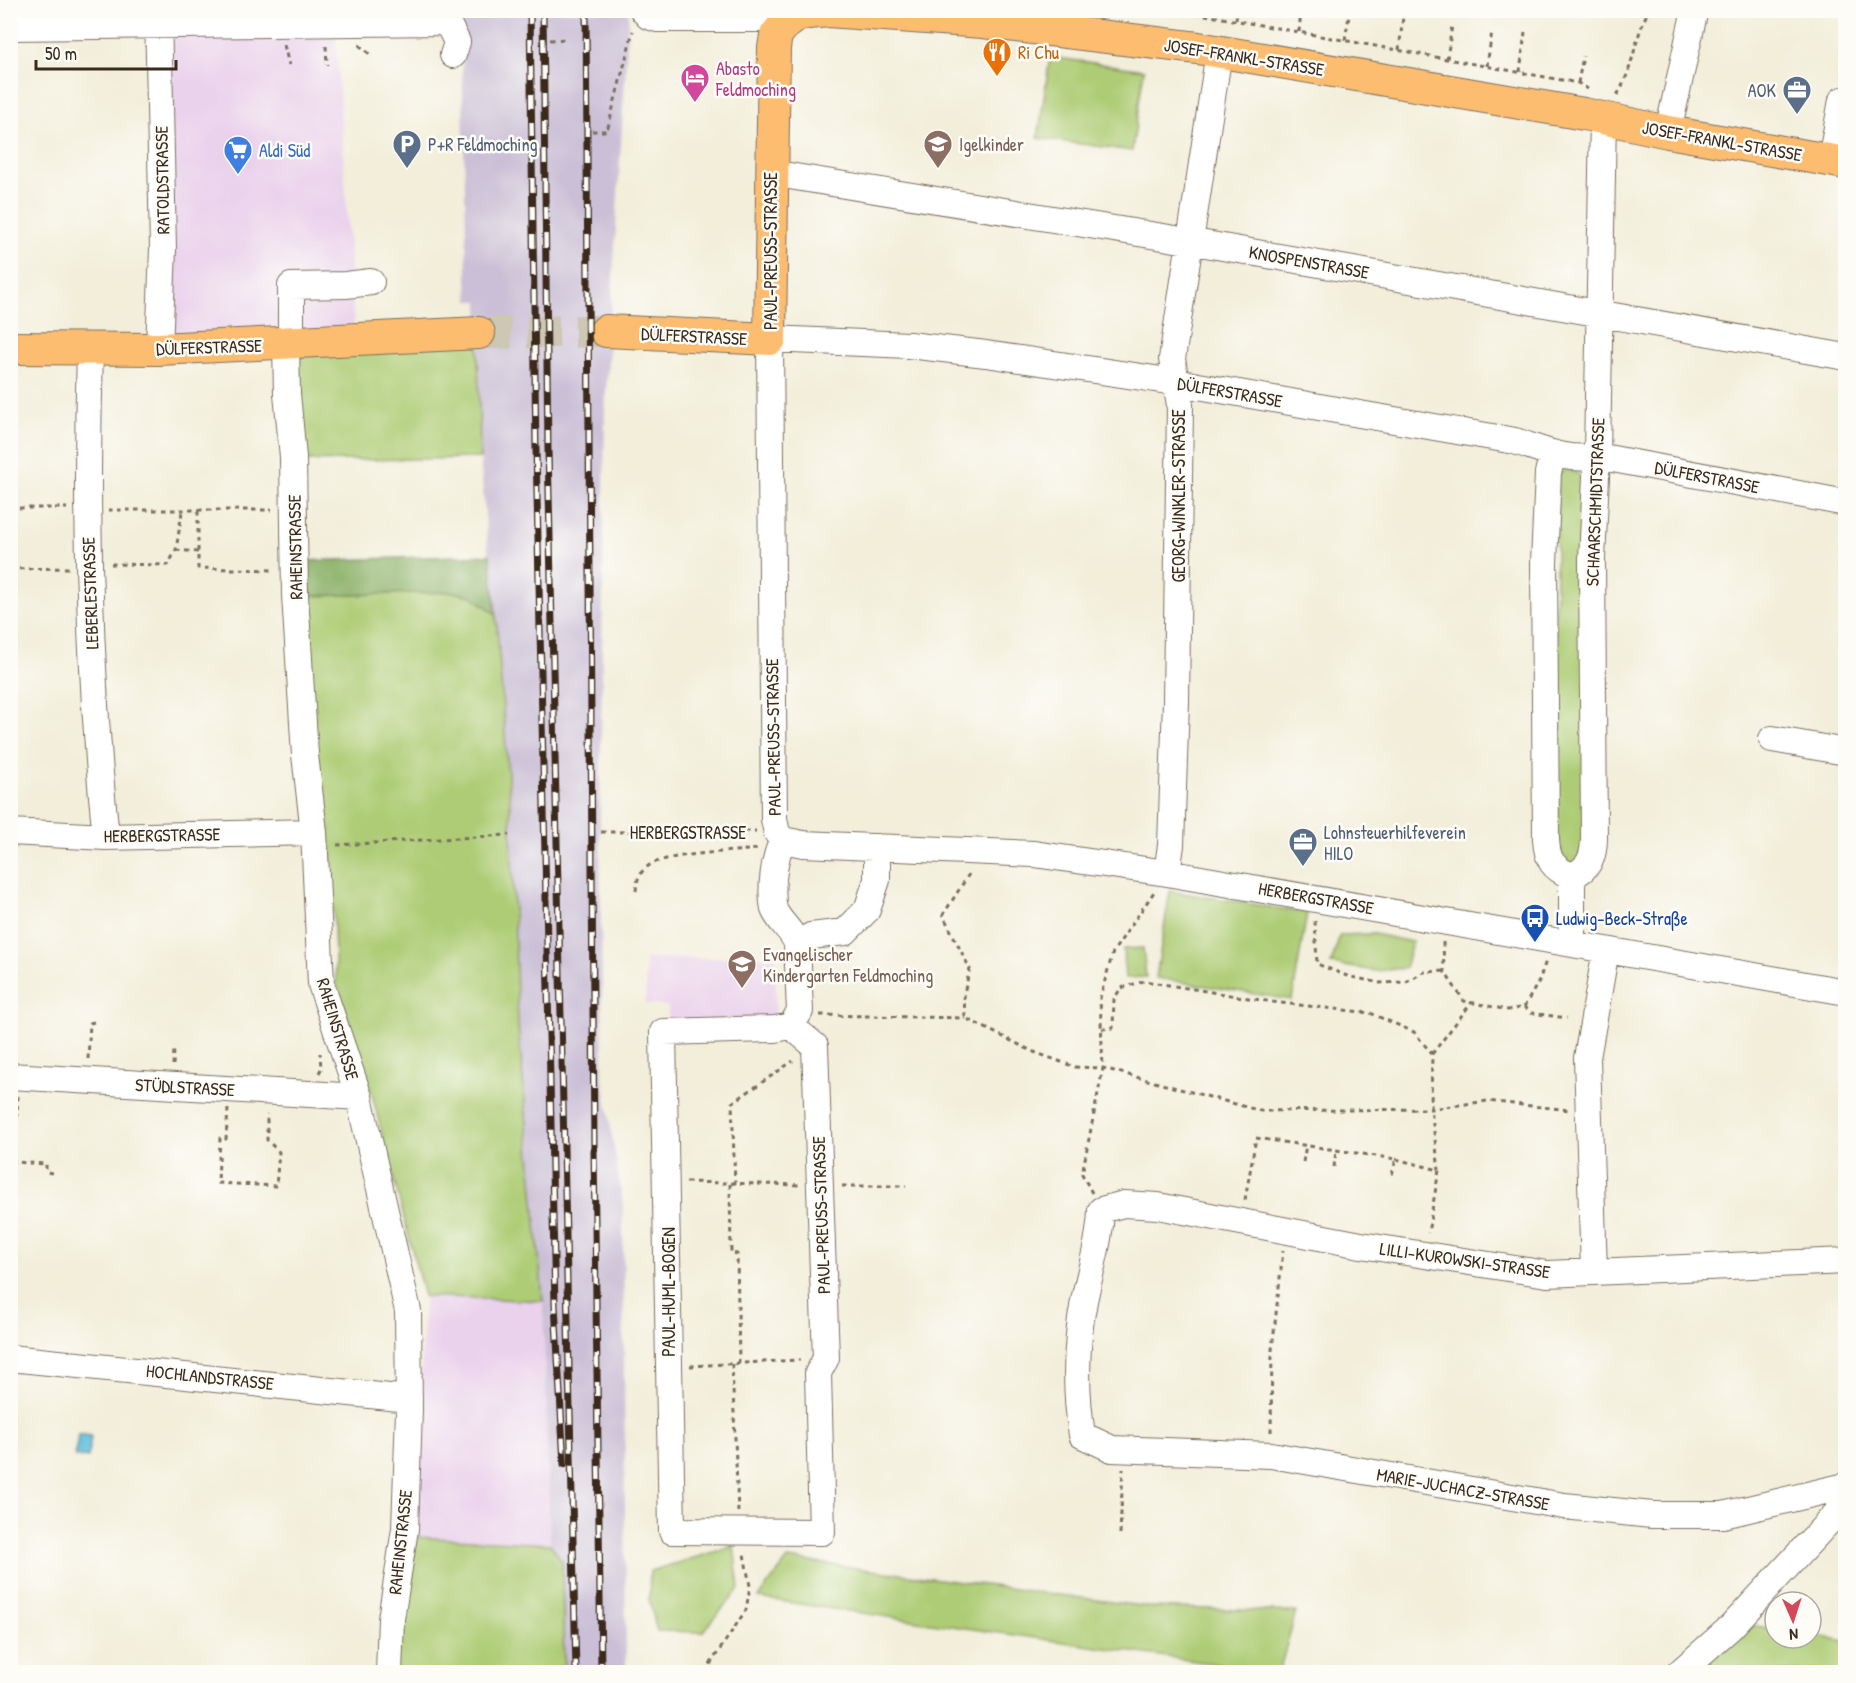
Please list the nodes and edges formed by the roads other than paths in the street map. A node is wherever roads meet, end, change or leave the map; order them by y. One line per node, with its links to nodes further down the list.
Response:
1 (1694, 14): 10 (street)
2 (158, 17): 5 (street); 7 (street); 21 (street, RATOLDSTRASSE)
3 (764, 18): 4 (street, JOSEF-FRANKL-STRASSE); 6 (main road, JOSEF-FRANKL-STRASSE); 12 (main road, PAUL-PREUSS-STRASSE)
4 (638, 21)
5 (10, 27)
6 (1220, 52): 9 (main road, JOSEF-FRANKL-STRASSE); 13 (street, GEORG-WINKLER-STRASSE)
7 (453, 56)
8 (1842, 100): 11 (street)
9 (1603, 117): 10 (main road, JOSEF-FRANKL-STRASSE); 15 (street, SCHAARSCHMIDTSTRASSE)
10 (1668, 132): 11 (main road, JOSEF-FRANKL-STRASSE)
11 (1838, 161)
12 (771, 172): 13 (street, KNOSPENSTRASSE); 18 (main road, PAUL-PREUSS-STRASSE)
13 (1190, 241): 15 (street, KNOSPENSTRASSE); 24 (street, GEORG-WINKLER-STRASSE)
14 (370, 282): 19 (street, RAHEINSTRASSE)
15 (1598, 312): 23 (street, KNOSPENSTRASSE); 26 (street, SCHAARSCHMIDTSTRASSE)
16 (606, 332): 18 (main road, DÜLFERSTRASSE)
17 (479, 333): 19 (main road, DÜLFERSTRASSE)
18 (770, 339): 24 (street, DÜLFERSTRASSE); 33 (street, PAUL-PREUSS-STRASSE)
19 (289, 343): 21 (main road, DÜLFERSTRASSE); 32 (street, RAHEINSTRASSE)
20 (10, 348): 22 (main road, DÜLFERSTRASSE)
21 (159, 349): 22 (main road, DÜLFERSTRASSE)
22 (90, 350): 31 (street, LEBERLESTRASSE)
23 (1845, 357)
24 (1175, 382): 25 (street, DÜLFERSTRASSE); 35 (street, GEORG-WINKLER-STRASSE)
25 (1553, 453): 26 (street, DÜLFERSTRASSE); 36 (street)
26 (1597, 456): 27 (street, DÜLFERSTRASSE); 36 (street, SCHAARSCHMIDTSTRASSE)
27 (1845, 503)
28 (1772, 739): 29 (street)
29 (1845, 752)
30 (10, 832): 31 (street, HERBERGSTRASSE)
31 (106, 837): 32 (street, HERBERGSTRASSE)
32 (314, 839): 43 (street, RAHEINSTRASSE)
33 (779, 840): 34 (street, HERBERGSTRASSE); 38 (street, PAUL-PREUSS-STRASSE)
34 (877, 848): 35 (street, HERBERGSTRASSE); 38 (street)
35 (1167, 873): 37 (street, HERBERGSTRASSE)
36 (1572, 876): 37 (street)
37 (1563, 942): 39 (street, HERBERGSTRASSE)
38 (797, 944): 41 (street)
39 (1606, 950): 40 (street, HERBERGSTRASSE); 45 (street)
40 (1845, 992)
41 (795, 1018): 51 (street, PAUL-PREUSS-STRASSE); 51 (street, PAUL-HUML-BOGEN)
42 (15, 1076): 43 (street, STÜDLSTRASSE)
43 (359, 1097): 47 (street, RAHEINSTRASSE)
44 (1845, 1261): 45 (street, LILLI-KUROWSKI-STRASSE)
45 (1594, 1272): 48 (street, LILLI-KUROWSKI-STRASSE)
46 (10, 1358): 47 (street, HOCHLANDSTRASSE)
47 (409, 1399): 52 (street, RAHEINSTRASSE)
48 (1082, 1435): 49 (street, MARIE-JUCHACZ-STRASSE)
49 (1845, 1486)
50 (1845, 1503): 53 (street)
51 (822, 1532)
52 (389, 1672)
53 (1680, 1672)

